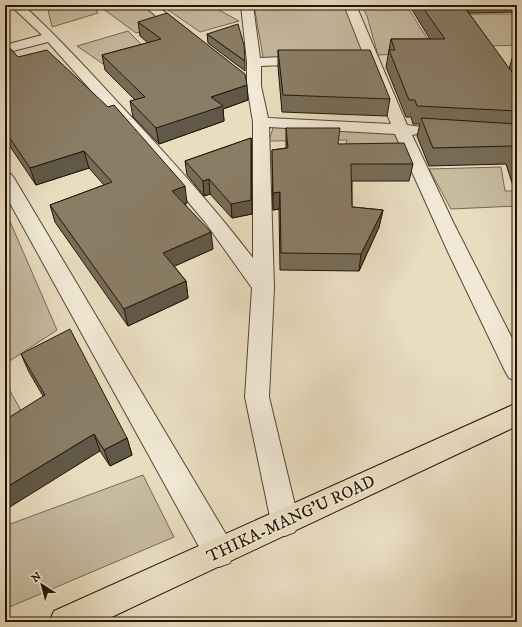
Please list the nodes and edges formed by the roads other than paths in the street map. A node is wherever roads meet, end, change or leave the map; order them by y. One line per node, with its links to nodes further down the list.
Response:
1 (149, 5): 6 (street)
2 (247, 5): 9 (street)
3 (350, 5): 11 (street)
4 (26, 9): 5 (street)
5 (51, 37): 7 (street); 14 (street)
6 (195, 41)
7 (5, 48)
8 (318, 60): 9 (street)
9 (254, 62): 10 (street)
10 (261, 122): 11 (street); 14 (street)
11 (402, 130): 12 (street); 15 (street)
12 (433, 131)
13 (5, 178): 18 (street)
14 (263, 287): 17 (street)
15 (517, 371)
16 (517, 414): 17 (highway, THIKA-MANG'U ROAD)
17 (285, 522): 18 (highway, THIKA-MANG'U ROAD)
18 (219, 552): 19 (highway, THIKA-MANG'U ROAD)
19 (77, 619)

